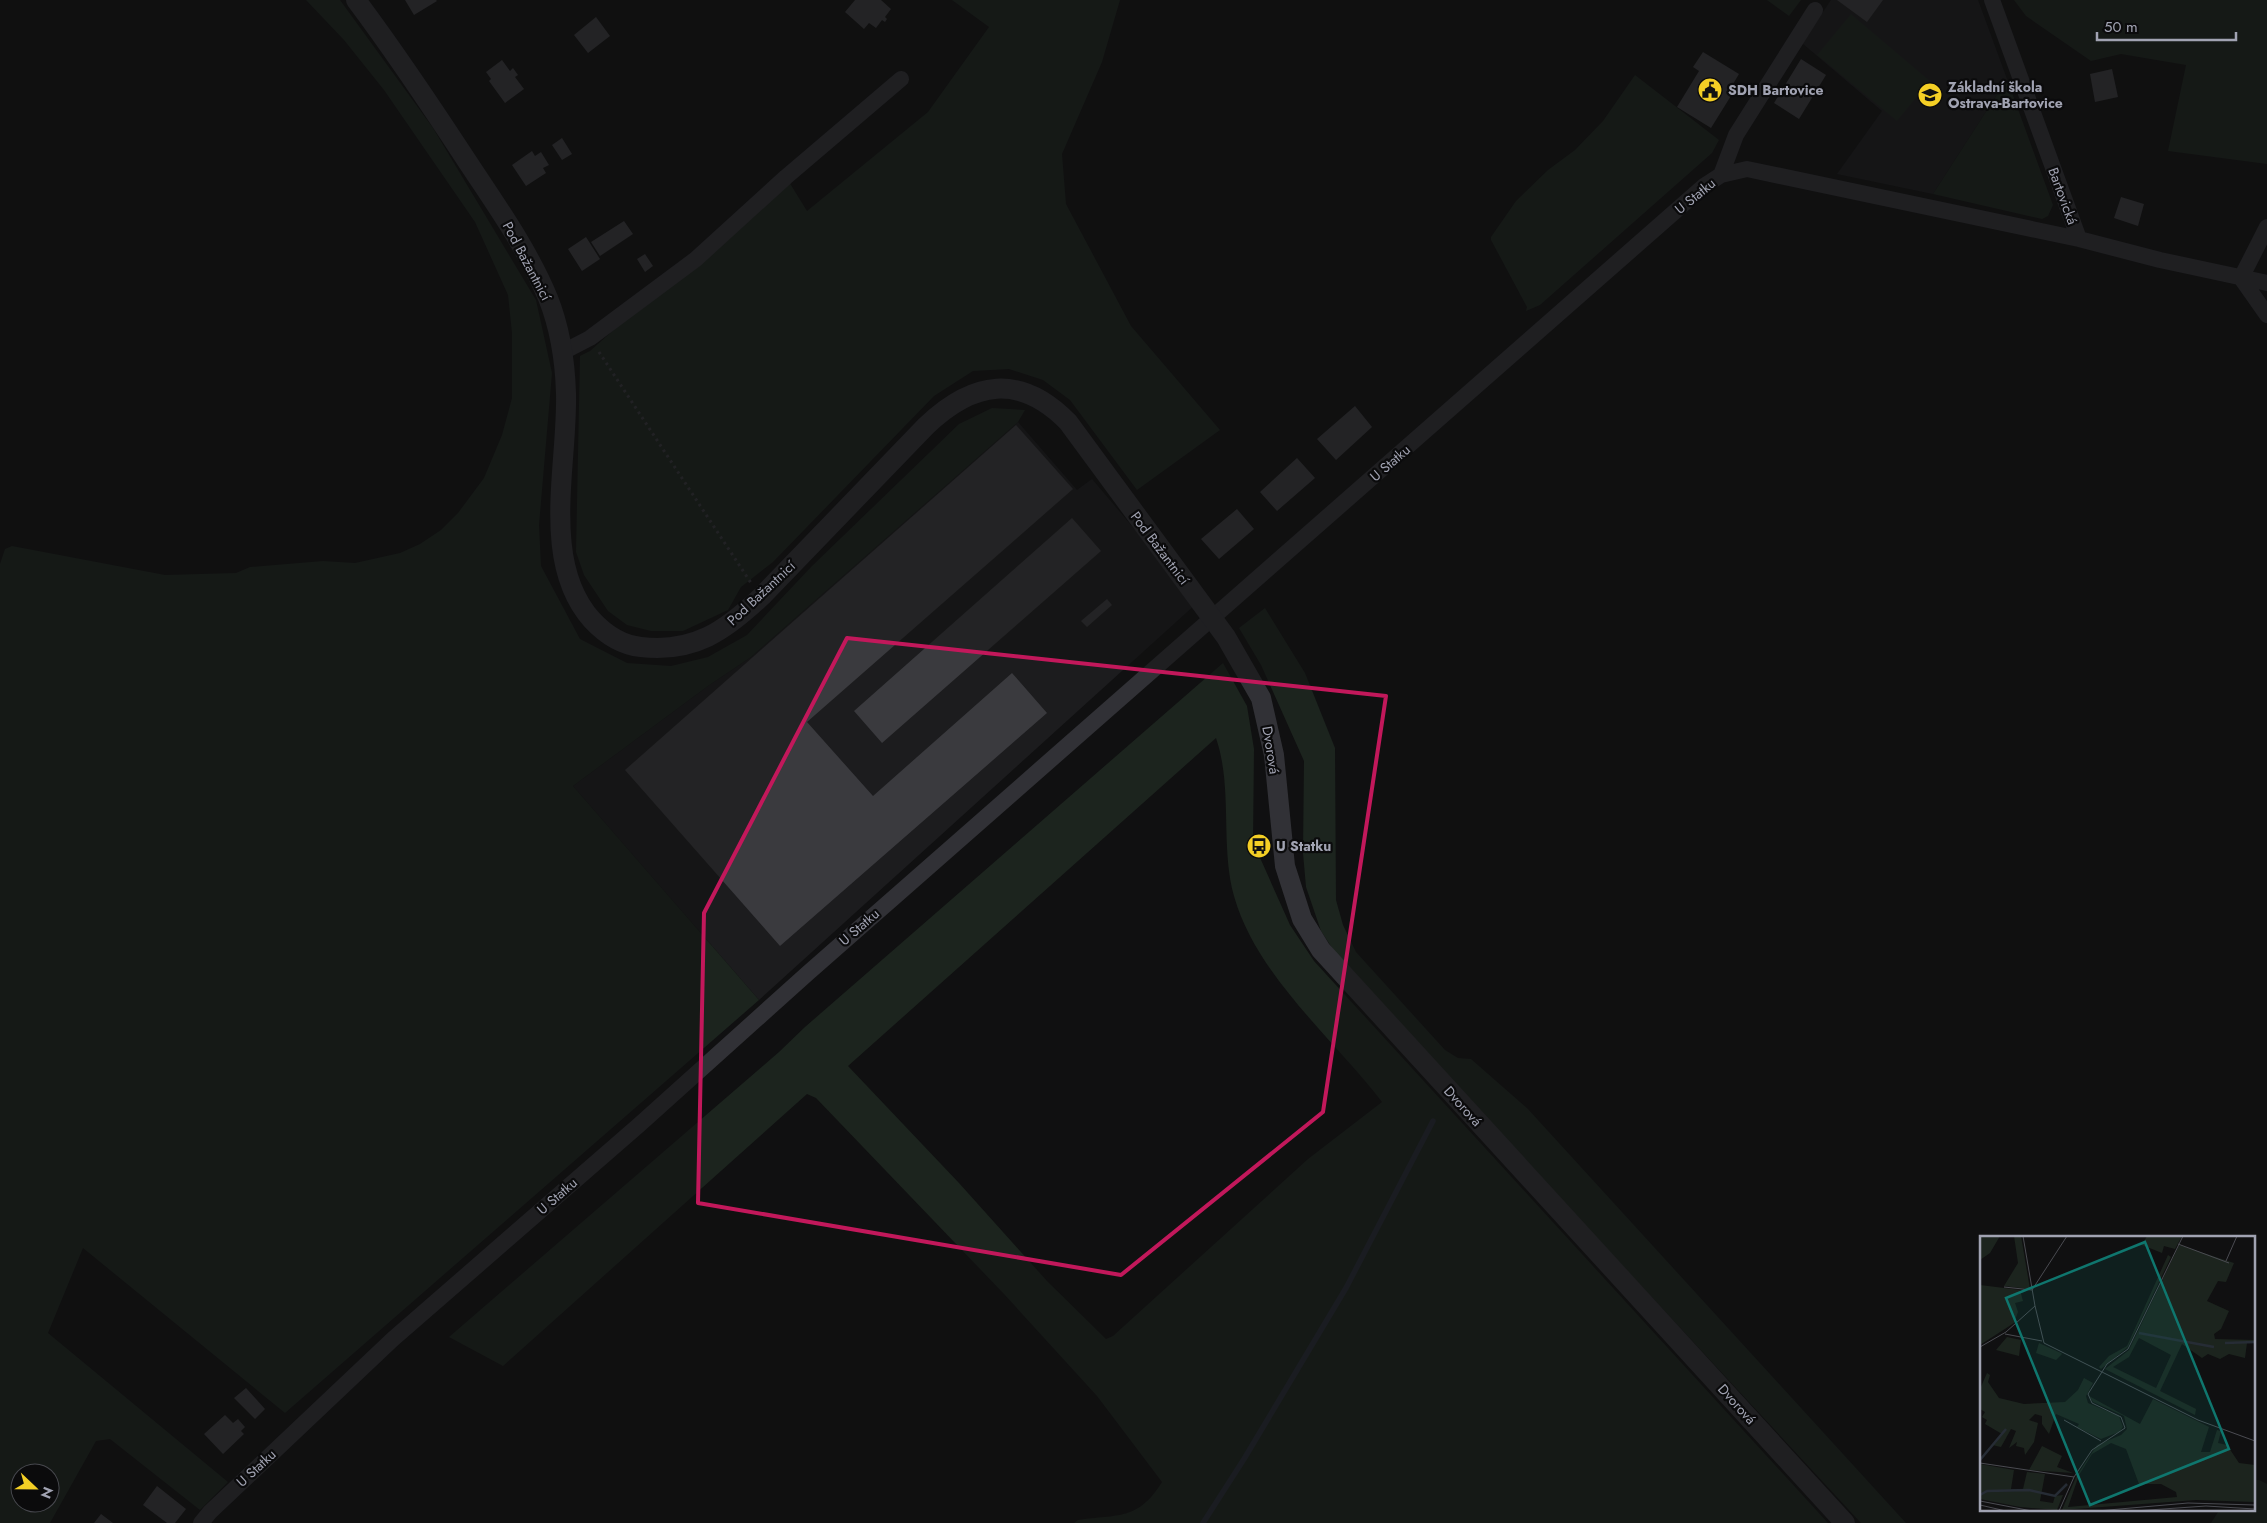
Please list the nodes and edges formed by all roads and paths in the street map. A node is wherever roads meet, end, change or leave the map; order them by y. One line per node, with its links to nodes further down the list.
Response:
1 (356, 0): 11 (street, Pod Bažantnicí)
2 (1992, 0): 7 (street, Bartovická)
3 (1815, 10): 5 (street, U Statku)
4 (901, 79): 11 (street)
5 (1721, 175): 7 (street, U Statku); 14 (street, U Statku)
6 (2267, 227): 8 (street)
7 (2078, 239): 8 (street, Bartovická)
8 (2241, 278): 9 (street, Bartovická); 10 (street)
9 (2267, 283)
10 (2267, 315)
11 (563, 352): 14 (street, Pod Bažantnicí)
12 (602, 357): 13 (path)
13 (753, 587)
14 (1212, 619): 15 (street, U Statku); 16 (street, Dvorová)
15 (205, 1517)
16 (1846, 1523)

